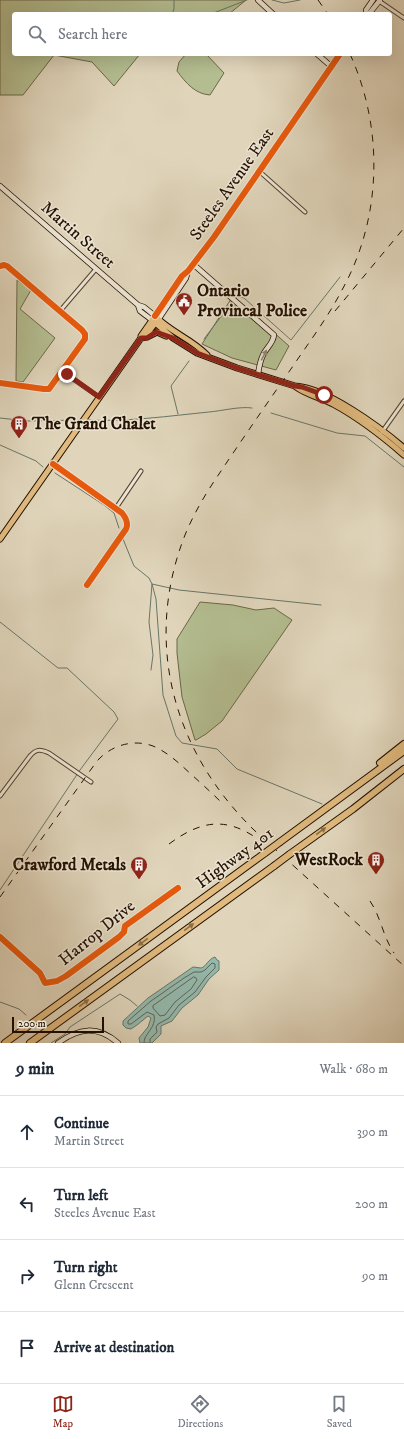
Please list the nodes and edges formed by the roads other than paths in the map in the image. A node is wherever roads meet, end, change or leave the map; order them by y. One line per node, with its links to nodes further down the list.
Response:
1 (374, 0): 5 (street)
2 (379, 0): 6 (street); 7 (street)
3 (260, 1): 4 (street)
4 (271, 12)
5 (366, 12)
6 (370, 12)
7 (404, 18)
8 (319, 56): 10 (street)
9 (339, 56): 10 (street, Steeles Avenue East)
10 (332, 67): 11 (street, Steeles Avenue East)
11 (259, 171): 13 (street); 14 (street, Steeles Avenue East)
12 (0, 186): 16 (street, Martin Street)
13 (305, 212)
14 (193, 264): 18 (street, Steeles Avenue East); 23 (street, one-way to 14)
15 (0, 266): 17 (street)
16 (96, 270): 17 (street); 18 (street, Martin Street)
17 (60, 311): 22 (street)
18 (155, 320): 19 (main road, Steeles Avenue East); 20 (main road, Martin Street); 21 (main road, Martin Street)
19 (142, 338): 20 (main road); 25 (main road, Steeles Avenue East)
20 (173, 338): 21 (main road, Martin Street)
21 (207, 355): 23 (main road, Martin Street)
22 (62, 372): 24 (street); 25 (street)
23 (258, 374): 27 (main road, Martin Street)
24 (0, 383)
25 (99, 397): 30 (main road, Steeles Avenue East)
26 (404, 401): 27 (street)
27 (381, 432): 28 (main road, Martin Street); 29 (main road, Martin Street)
28 (404, 448)
29 (404, 455)
30 (53, 464): 32 (street); 33 (main road, Steeles Avenue East)
31 (141, 471): 32 (street)
32 (116, 508): 34 (street)
33 (0, 539)
34 (87, 585)
35 (404, 744): 38 (highway)
36 (404, 751): 38 (highway, Highway 401)
37 (404, 769): 44 (highway, Highway 401, one-way to 37, bridge)
38 (374, 773): 43 (highway, Highway 401, one-way to 43, bridge)
39 (91, 782): 40 (street)
40 (0, 796)
41 (178, 888): 42 (street, Harrop Drive)
42 (0, 937)
43 (5, 1043)
44 (30, 1043)
45 (58, 1043): 46 (street)
46 (118, 1043)

